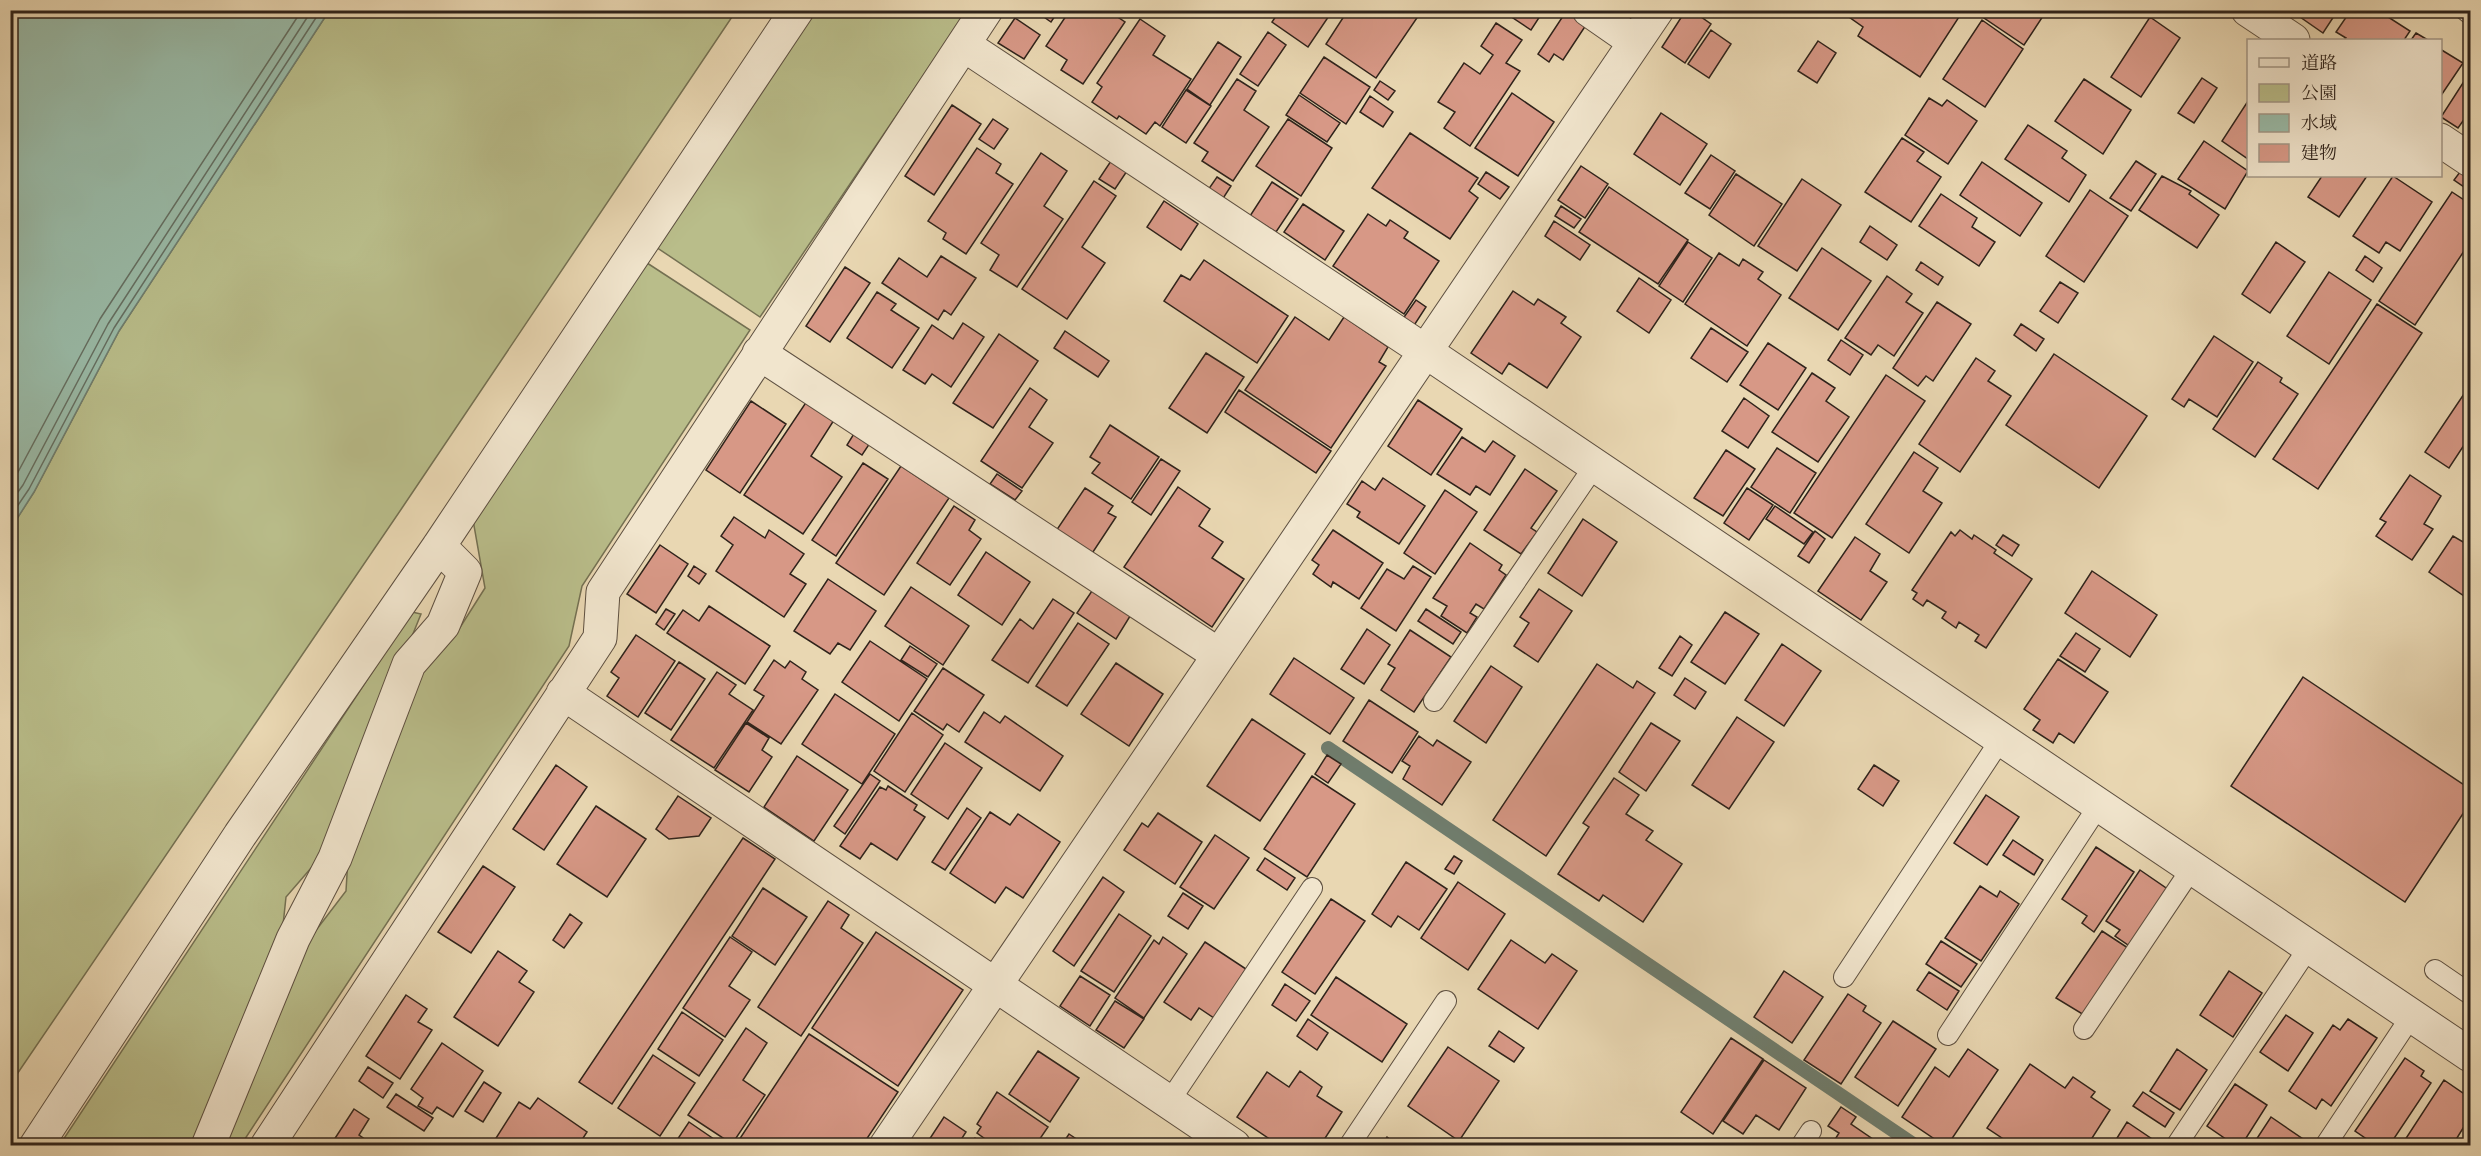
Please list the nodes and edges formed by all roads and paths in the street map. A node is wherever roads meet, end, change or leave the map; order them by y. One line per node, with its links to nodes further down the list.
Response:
1 (797, 10): 16 (street)
2 (986, 10): 10 (street)
3 (1589, 10): 9 (street)
4 (1657, 10): 9 (street)
5 (2248, 10): 8 (street)
6 (2465, 10): 7 (lane)
7 (2470, 14)
8 (2292, 39)
9 (1635, 42): 13 (street)
10 (964, 45): 13 (street); 14 (street)
11 (2442, 141): 12 (street)
12 (2470, 160)
13 (1425, 351): 15 (street); 17 (street)
14 (759, 353): 17 (street); 18 (street)
15 (1595, 465): 19 (lane); 20 (street)
16 (439, 546): 35 (street); 36 (street)
17 (1219, 655): 27 (street)
18 (563, 693): 27 (street); 37 (street)
19 (1434, 701)
20 (2001, 739): 21 (street); 26 (lane)
21 (2100, 805): 22 (street); 32 (lane)
22 (2192, 868): 24 (street); 31 (lane)
23 (1311, 888): 34 (lane)
24 (2309, 946): 30 (street); 41 (lane)
25 (2435, 970): 28 (lane)
26 (1844, 977)
27 (996, 985): 34 (street); 38 (street)
28 (2470, 994)
29 (1446, 1001): 40 (lane)
30 (2412, 1015): 33 (street); 42 (lane)
31 (2084, 1029)
32 (1948, 1035)
33 (2470, 1055)
34 (1169, 1102): 39 (street)
35 (36, 1146)
36 (208, 1146)
37 (267, 1146)
38 (886, 1146)
39 (1234, 1146)
40 (1349, 1146)
41 (2176, 1146)
42 (2325, 1146)

